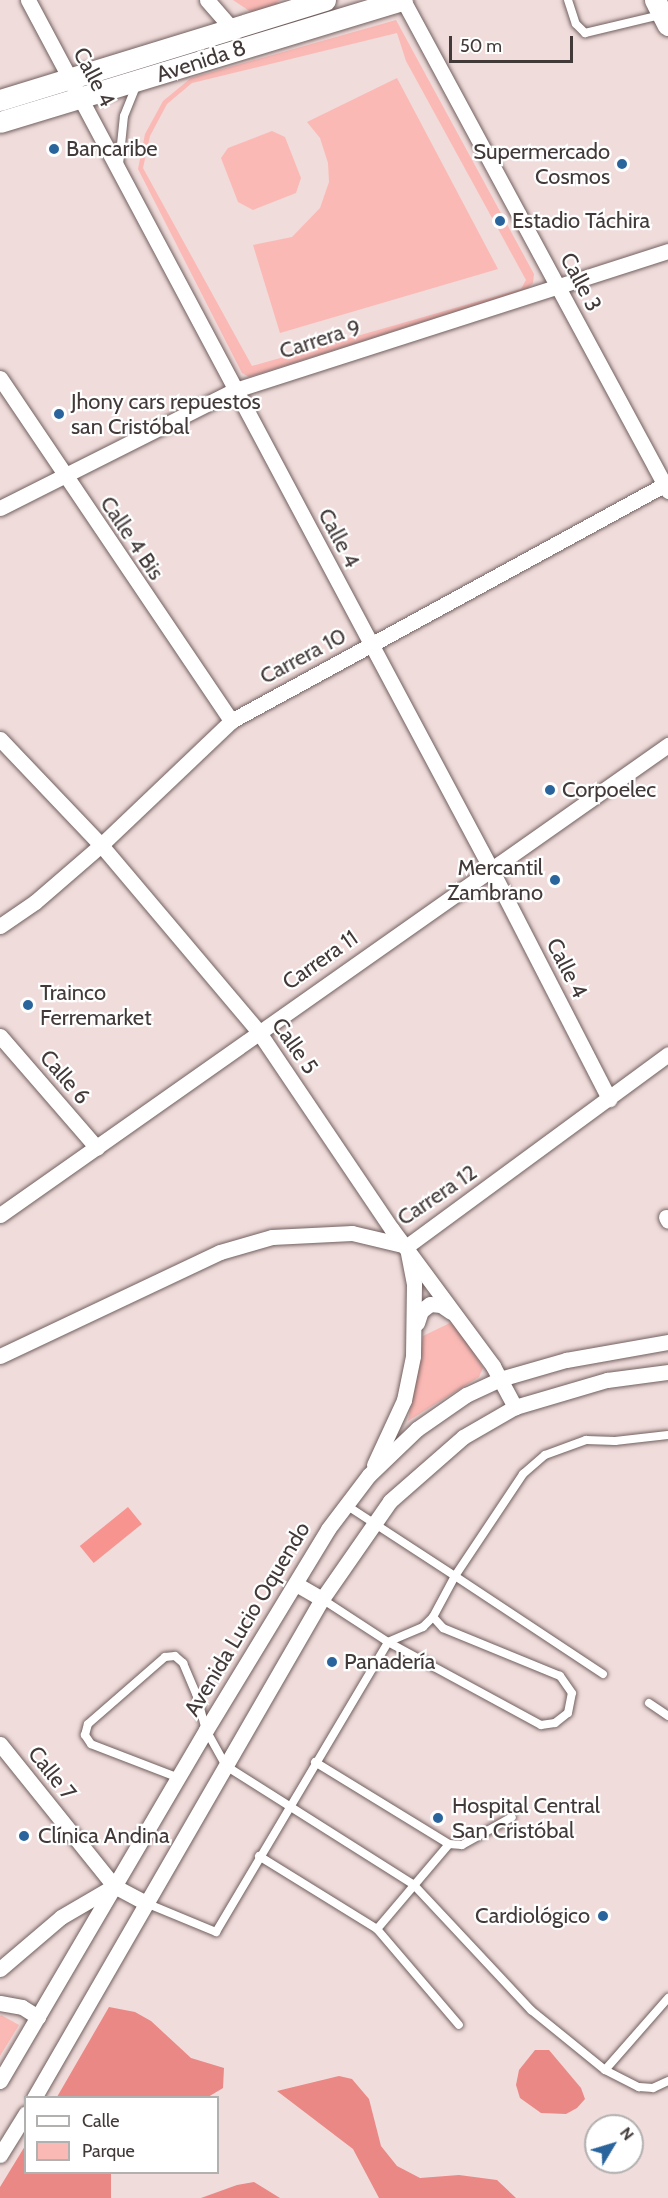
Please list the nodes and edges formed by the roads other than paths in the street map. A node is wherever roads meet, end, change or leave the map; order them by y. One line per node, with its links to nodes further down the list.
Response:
1 (28, 0): 8 (street, Calle 4)
2 (207, 0): 7 (street)
3 (325, 0): 7 (street, Avenida 8)
4 (402, 0): 9 (street, Avenida 8); 15 (street, Calle 3)
5 (568, 0): 6 (lane)
6 (662, 13)
7 (231, 28): 8 (street, Avenida 8)
8 (68, 80): 10 (street, Calle 4); 11 (street, Avenida 8)
9 (138, 81): 10 (street, Avenida 8); 13 (lane)
10 (80, 99): 12 (street, Avenida 8); 13 (street, Calle 4)
11 (0, 100)
12 (0, 122)
13 (119, 172): 17 (street, Calle 4)
14 (668, 251): 15 (street, Carrera 9)
15 (558, 287): 17 (street, Carrera 9); 19 (street, Calle 3)
16 (0, 378): 18 (street, Calle 4 Bis)
17 (235, 390): 18 (street, Carrera 9); 21 (street, Calle 4)
18 (62, 475): 20 (street, Carrera 9); 22 (street, Calle 4 Bis)
19 (667, 486): 21 (street, Carrera 10)
20 (0, 508)
21 (371, 646): 22 (street, Carrera 10); 26 (street, Calle 4)
22 (231, 721): 25 (street, Carrera 10)
23 (0, 739): 25 (street, Calle 5)
24 (668, 744): 26 (street, Carrera 11)
25 (101, 845): 27 (street, Carrera 10); 28 (street, Calle 5)
26 (491, 869): 28 (street, Carrera 11); 31 (street, Calle 4)
27 (0, 926)
28 (258, 1031): 32 (street, Carrera 11); 34 (street, Calle 5)
29 (0, 1036): 32 (street, Calle 6)
30 (668, 1054): 31 (street, Carrera 12)
31 (609, 1099): 34 (street, Carrera 12)
32 (97, 1148): 33 (street, Carrera 11)
33 (0, 1215)
34 (407, 1246): 35 (street, Calle 5); 36 (street); 38 (street, Carrera 12)
35 (458, 1317): 36 (street); 40 (street, Calle 5)
36 (416, 1325): 43 (street)
37 (668, 1342): 40 (street, Avenida Lucio Oquendo)
38 (0, 1356)
39 (668, 1372): 41 (street)
40 (500, 1379): 41 (street, Calle 5); 43 (street, Avenida Lucio Oquendo)
41 (515, 1407): 45 (street)
42 (668, 1435): 46 (lane)
43 (369, 1475): 44 (street, Avenida Lucio Oquendo)
44 (346, 1505): 45 (lane); 47 (street, Avenida Lucio Oquendo)
45 (374, 1522): 46 (lane); 48 (street)
46 (455, 1576): 49 (lane); 51 (lane)
47 (296, 1584): 48 (street); 54 (street, Avenida Lucio Oquendo)
48 (322, 1599): 50 (lane); 57 (street)
49 (434, 1617): 50 (lane); 50 (lane)
50 (388, 1642): 56 (lane)
51 (603, 1674)
52 (649, 1703): 53 (lane)
53 (668, 1716)
54 (206, 1730): 57 (lane); 58 (street, Avenida Lucio Oquendo); 58 (lane)
55 (0, 1744): 64 (street, Calle 7)
56 (315, 1762): 59 (lane); 61 (lane)
57 (226, 1766): 59 (lane); 65 (street)
58 (179, 1778): 64 (street, Avenida Lucio Oquendo)
59 (289, 1805): 62 (lane); 63 (lane)
60 (512, 1816): 61 (lane)
61 (449, 1844): 63 (lane)
62 (259, 1856): 65 (lane); 66 (lane)
63 (413, 1884): 66 (lane); 72 (lane)
64 (114, 1886): 65 (street, Calle 7); 67 (street); 70 (street, Avenida Lucio Oquendo)
65 (146, 1903): 75 (street)
66 (377, 1929): 71 (lane)
67 (0, 1970)
68 (668, 1998): 72 (lane)
69 (0, 2003): 70 (street)
70 (38, 2017): 73 (street, Avenida Lucio Oquendo)
71 (459, 2025)
72 (605, 2070): 74 (lane)
73 (0, 2081)
74 (668, 2081)
75 (35, 2096)
76 (24, 2116): 77 (street)
77 (0, 2155)

